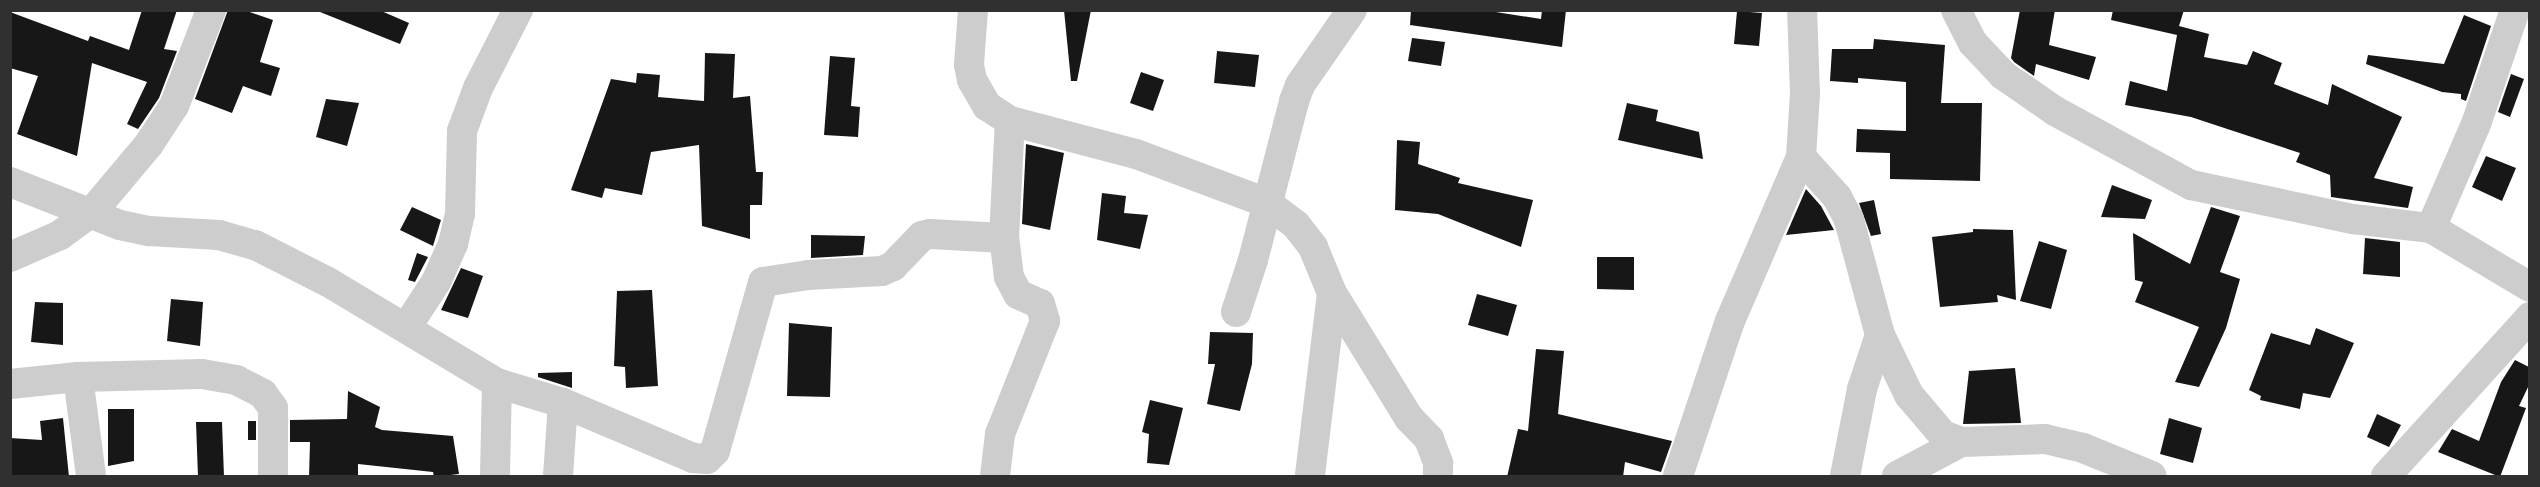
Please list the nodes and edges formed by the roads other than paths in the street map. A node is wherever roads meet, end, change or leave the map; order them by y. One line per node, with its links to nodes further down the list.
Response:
1 (211, 10): 12 (street)
2 (518, 10): 20 (street)
3 (973, 10): 8 (street)
4 (1802, 10): 9 (street)
5 (1956, 10): 13 (street)
6 (2515, 10): 13 (street)
7 (1345, 12): 11 (street)
8 (1010, 121): 11 (street); 14 (street)
9 (1801, 157): 21 (street); 35 (street)
10 (10, 182): 12 (street)
11 (1267, 204): 17 (street); 18 (street)
12 (92, 212): 15 (street); 20 (street)
13 (2431, 228): 16 (street)
14 (1004, 238): 25 (street); 32 (street)
15 (10, 257)
16 (2529, 287)
17 (1332, 293): 33 (street); 34 (street)
18 (1236, 312)
19 (2529, 317): 27 (street)
20 (406, 328): 23 (street)
21 (1880, 335): 26 (street); 36 (street)
22 (78, 377): 24 (street); 28 (street); 29 (street)
23 (497, 383): 25 (street); 30 (street)
24 (10, 384)
25 (563, 404): 31 (street)
26 (1961, 442): 37 (street); 38 (street)
27 (2386, 476)
28 (91, 477)
29 (273, 477)
30 (495, 477)
31 (558, 477)
32 (995, 477)
33 (1311, 477)
34 (1438, 477)
35 (1678, 477)
36 (1845, 477)
37 (1897, 477)
38 (2152, 477)

